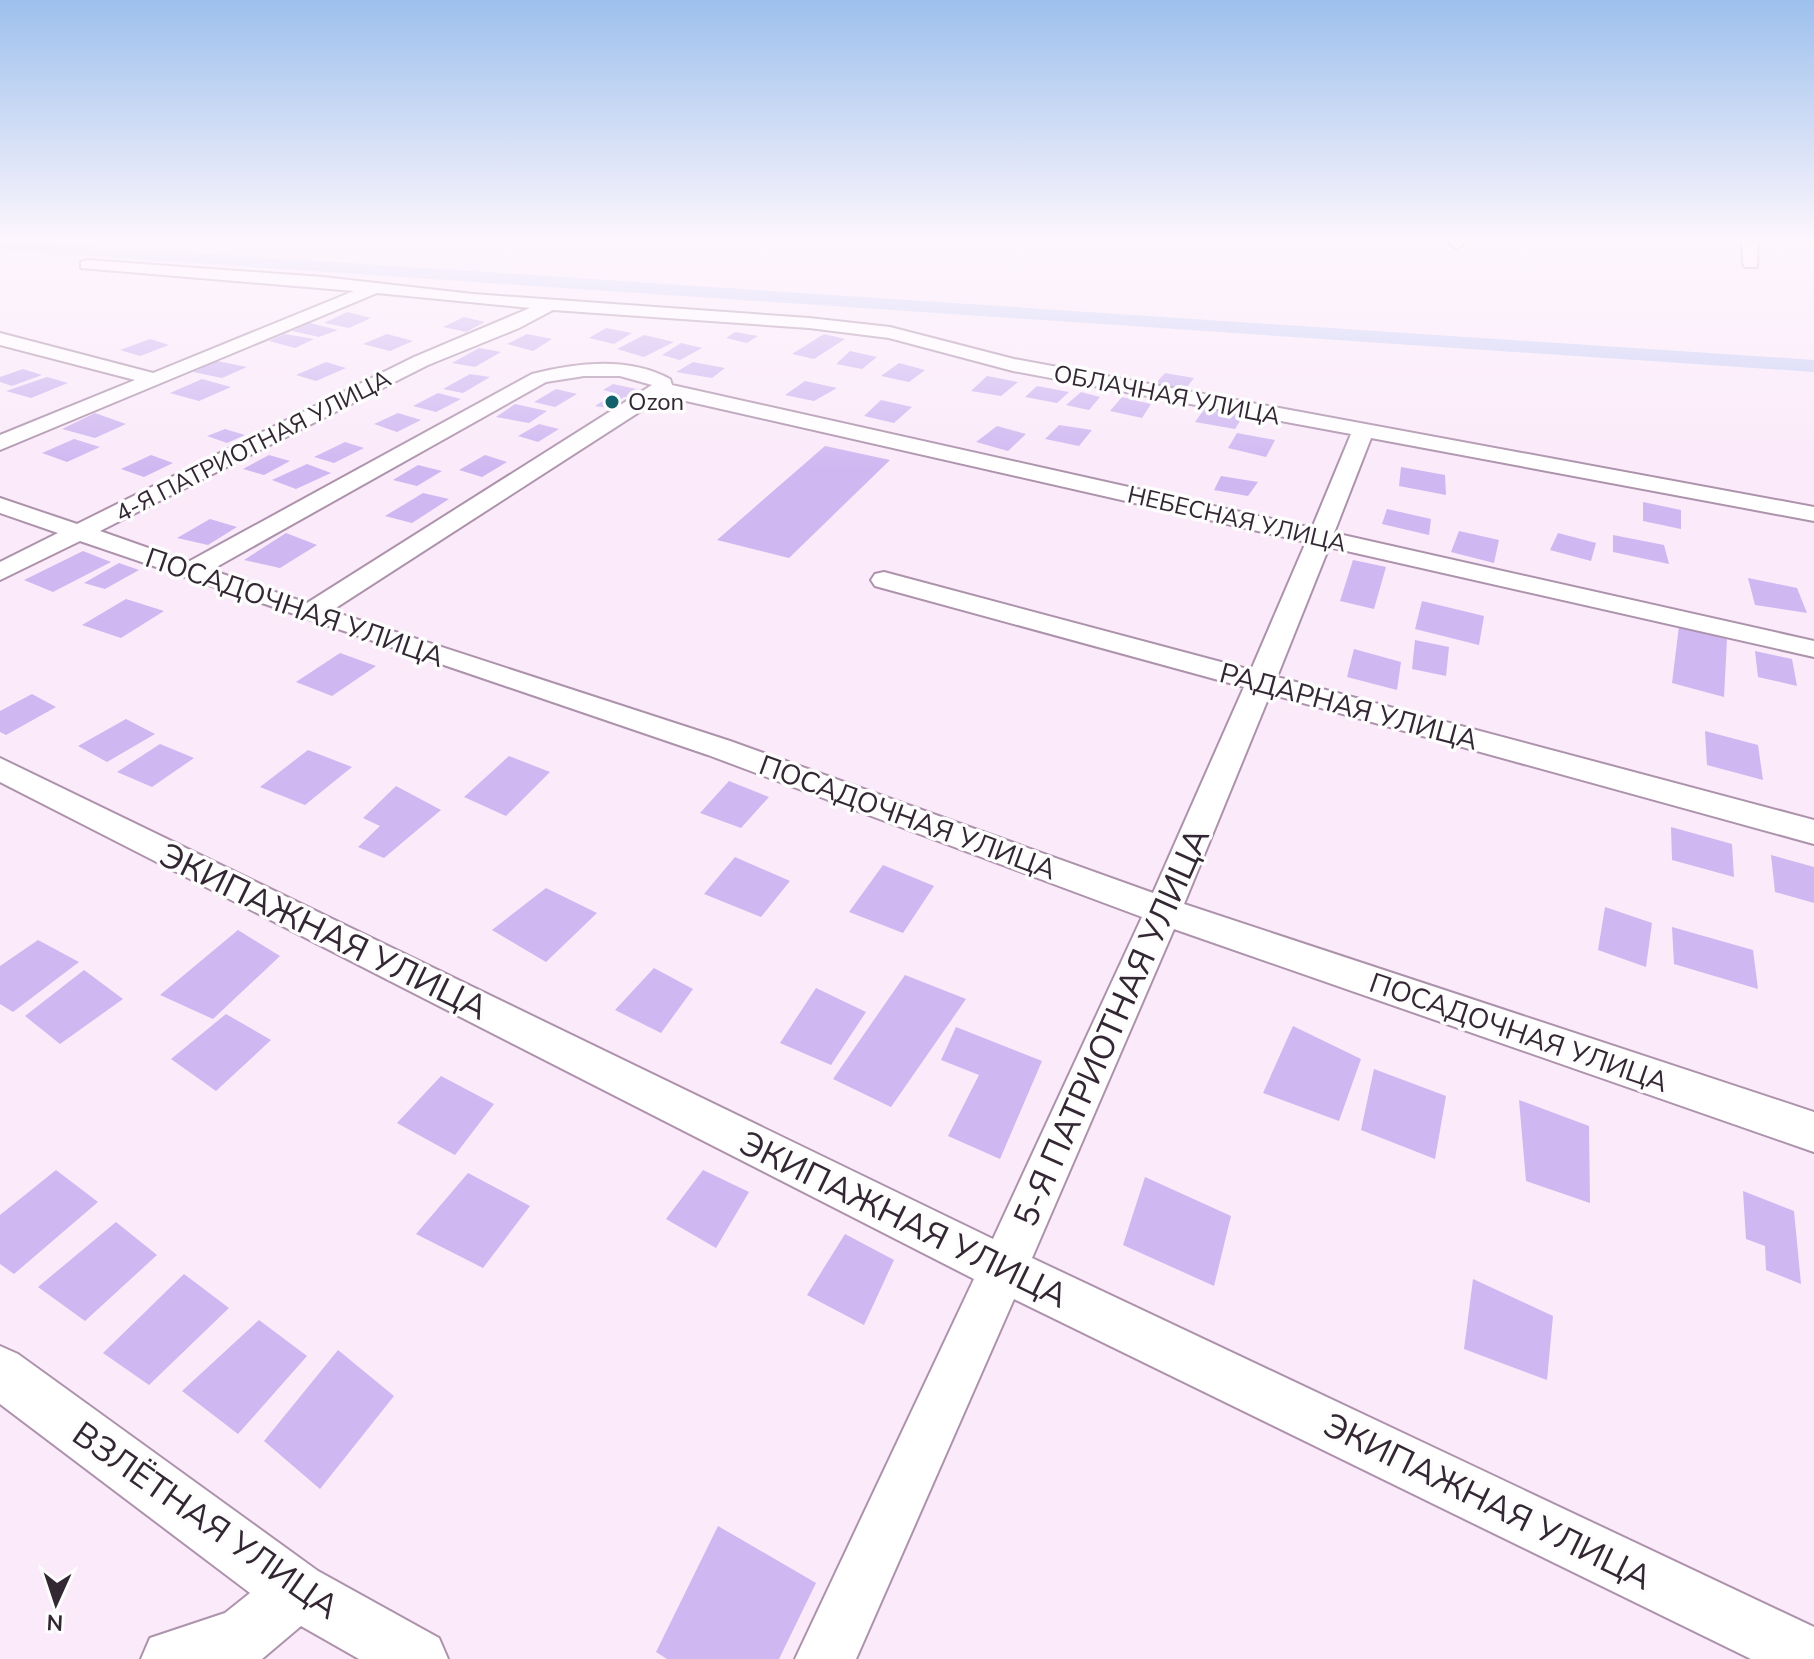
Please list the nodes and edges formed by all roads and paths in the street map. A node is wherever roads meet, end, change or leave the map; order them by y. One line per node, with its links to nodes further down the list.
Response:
1 (310, 314): 5 (street)
2 (531, 314): 11 (street, 4-Я ПАТРИОТНАЯ УЛИЦА)
3 (692, 314): 7 (street, ОБЛАЧНАЯ УЛИЦА)
4 (0, 339): 5 (street)
5 (153, 379): 8 (street)
6 (661, 389): 12 (street, НЕБЕСНАЯ УЛИЦА); 13 (street, НЕБЕСНАЯ УЛИЦА); 16 (street)
7 (1363, 432): 10 (street, ОБЛАЧНАЯ УЛИЦА); 12 (street, 5-Я ПАТРИОТНАЯ УЛИЦА)
8 (0, 443)
9 (0, 505): 11 (street, ПОСАДОЧНАЯ УЛИЦА)
10 (1814, 514)
11 (79, 533): 13 (street, ПОСАДОЧНАЯ УЛИЦА); 14 (street, 4-Я ПАТРИОТНАЯ УЛИЦА)
12 (1321, 538): 17 (street, НЕБЕСНАЯ УЛИЦА); 18 (street, 5-Я ПАТРИОТНАЯ УЛИЦА)
13 (190, 571): 16 (street, ПОСАДОЧНАЯ УЛИЦА)
14 (0, 572)
15 (884, 580): 18 (street, РАДАРНАЯ УЛИЦА)
16 (310, 613): 21 (street, ПОСАДОЧНАЯ УЛИЦА)
17 (1814, 649)
18 (1263, 682): 20 (street, РАДАРНАЯ УЛИЦА); 21 (street, 5-Я ПАТРИОТНАЯ УЛИЦА)
19 (0, 769): 23 (street, ЭКИПАЖНАЯ УЛИЦА)
20 (1814, 832)
21 (1161, 910): 22 (street, ПОСАДОЧНАЯ УЛИЦА); 23 (street, 5-Я ПАТРИОТНАЯ УЛИЦА)
22 (1814, 1132)
23 (1004, 1269): 26 (street, ЭКИПАЖНАЯ УЛИЦА); 29 (street, 5-Я ПАТРИОТНАЯ УЛИЦА)
24 (0, 1372): 25 (street, ВЗЛЁТНАЯ УЛИЦА)
25 (297, 1592): 27 (street); 28 (street, ВЗЛЁТНАЯ УЛИЦА)
26 (1814, 1658)
27 (171, 1659)
28 (418, 1659)
29 (825, 1659)

